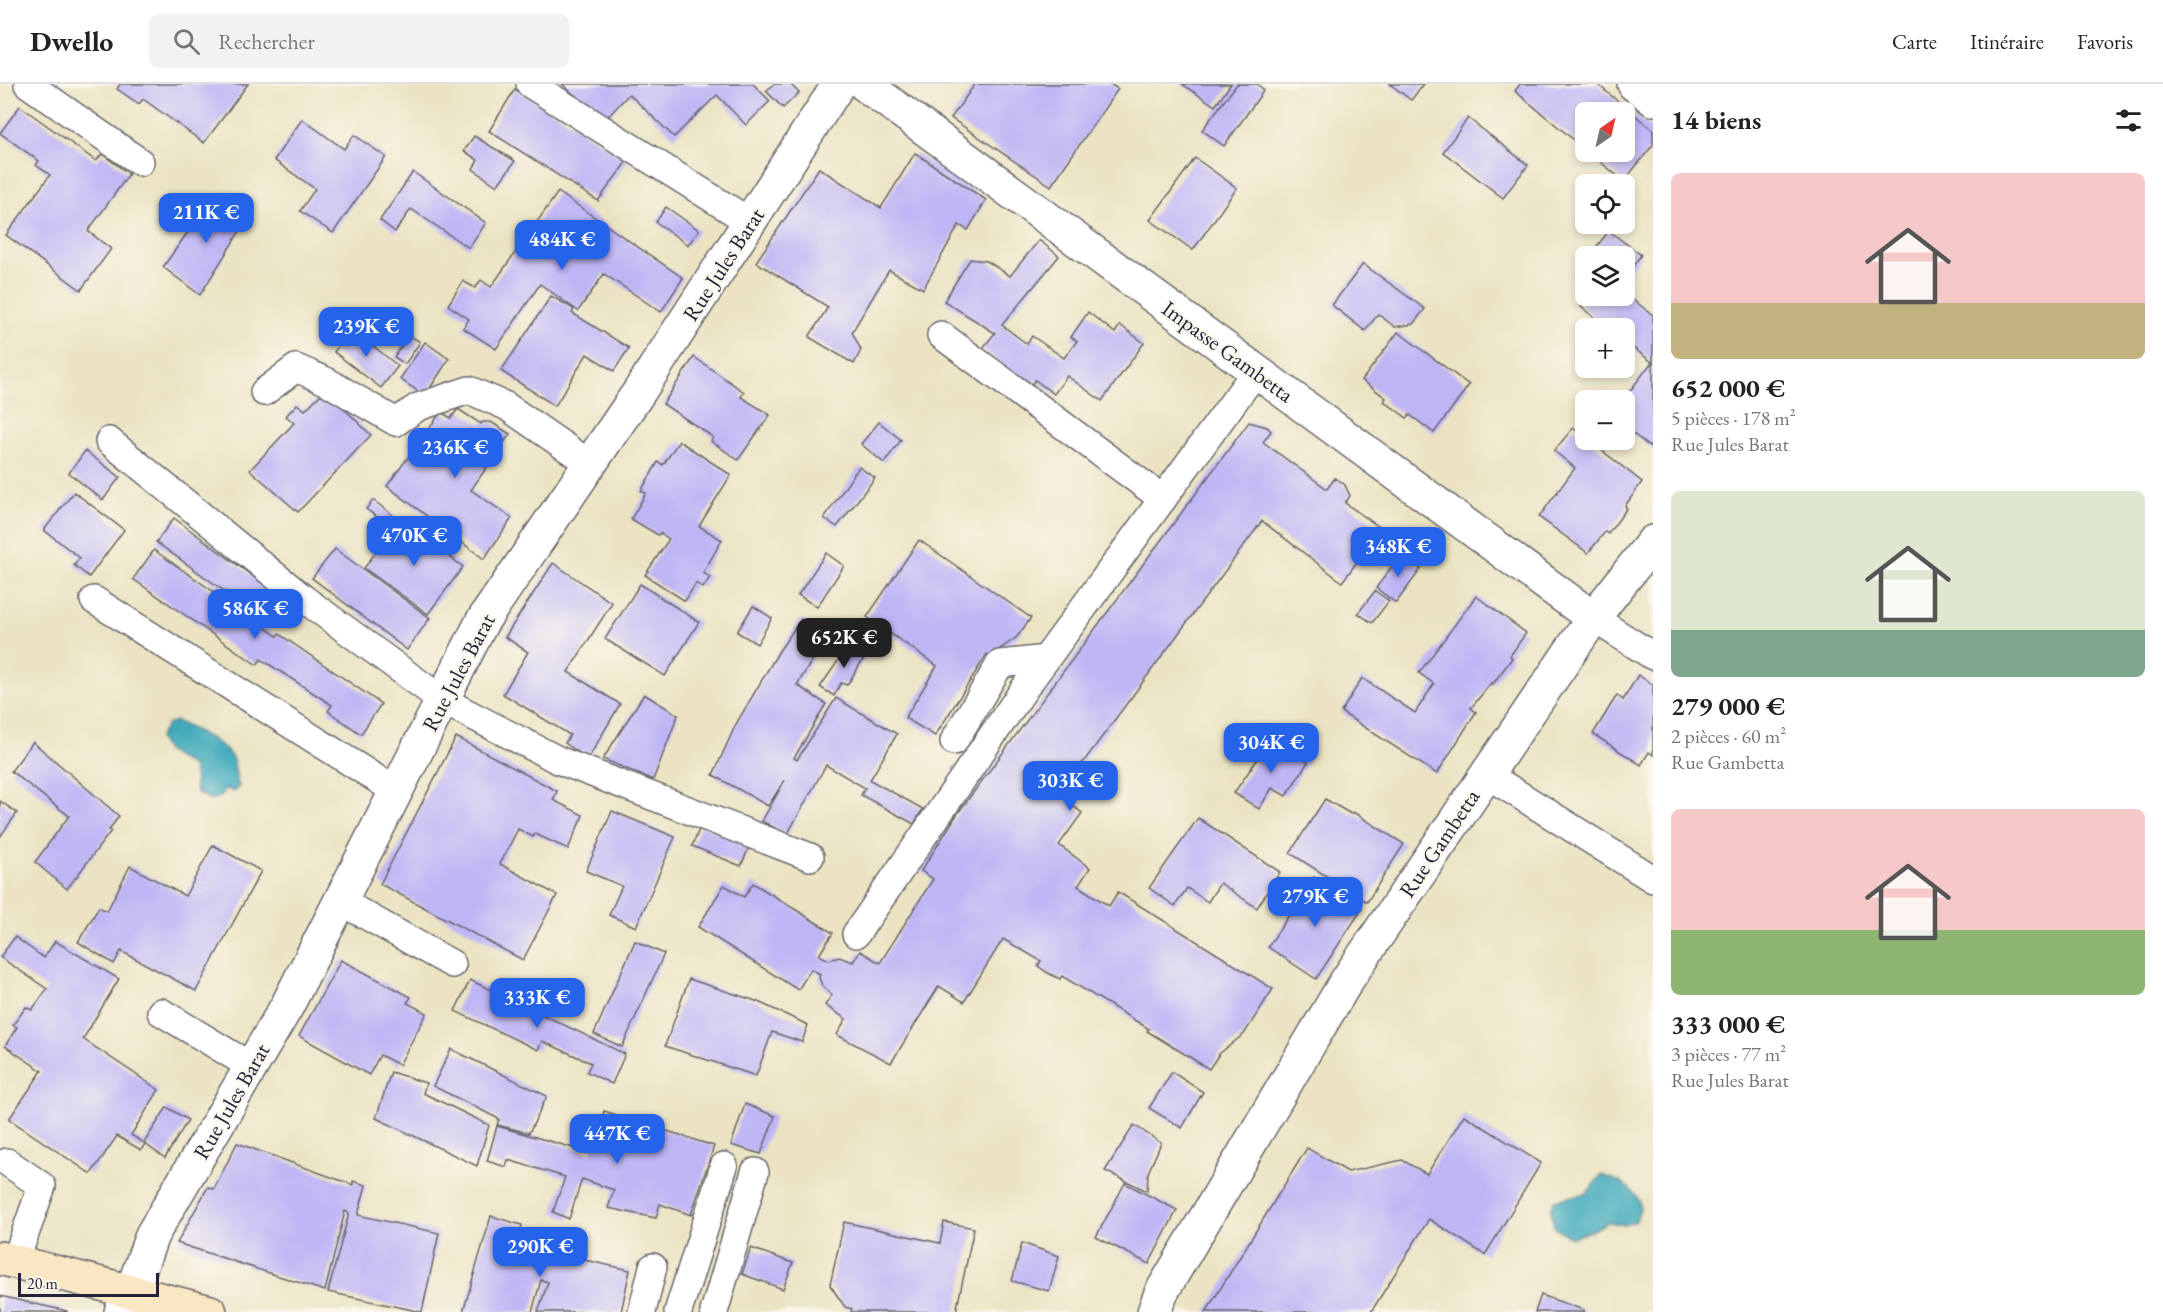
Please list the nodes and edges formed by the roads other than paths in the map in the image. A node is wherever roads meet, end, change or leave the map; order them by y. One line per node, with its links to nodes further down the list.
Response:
1 (28, 84): 6 (lane)
2 (530, 84): 7 (lane)
3 (844, 84): 7 (street, Rue Jules Barat); 9 (street, Impasse Gambetta)
4 (1634, 84): 5 (street)
5 (1653, 99)
6 (140, 162)
7 (750, 222): 12 (street, Rue Jules Barat)
8 (941, 335): 13 (lane)
9 (1256, 371): 13 (lane); 16 (street, Impasse Gambetta)
10 (264, 392): 12 (lane)
11 (108, 441): 19 (lane)
12 (590, 464): 19 (street, Rue Jules Barat)
13 (1163, 499): 18 (lane)
14 (1653, 542): 16 (street, Rue Gambetta)
15 (94, 600): 22 (lane)
16 (1593, 618): 17 (lane); 21 (street, Rue Gambetta)
17 (1653, 656)
18 (1046, 659): 20 (lane); 26 (lane)
19 (442, 700): 22 (street, Rue Jules Barat); 23 (lane)
20 (954, 741)
21 (1486, 774): 24 (lane); 40 (street, Rue Gambetta)
22 (396, 791): 25 (street, Rue Jules Barat)
23 (810, 857)
24 (1653, 879)
25 (340, 901): 27 (lane); 29 (street, Rue Jules Barat)
26 (856, 934)
27 (452, 964)
28 (161, 1012): 29 (lane)
29 (252, 1066): 35 (street, Rue Jules Barat)
30 (7, 1162): 33 (lane)
31 (724, 1166): 38 (lane)
32 (755, 1172): 39 (lane)
33 (8, 1260): 35 (main road)
34 (653, 1267): 37 (lane)
35 (126, 1301): 36 (main road)
36 (210, 1312)
37 (642, 1312)
38 (678, 1312)
39 (714, 1312)
40 (1154, 1312)

